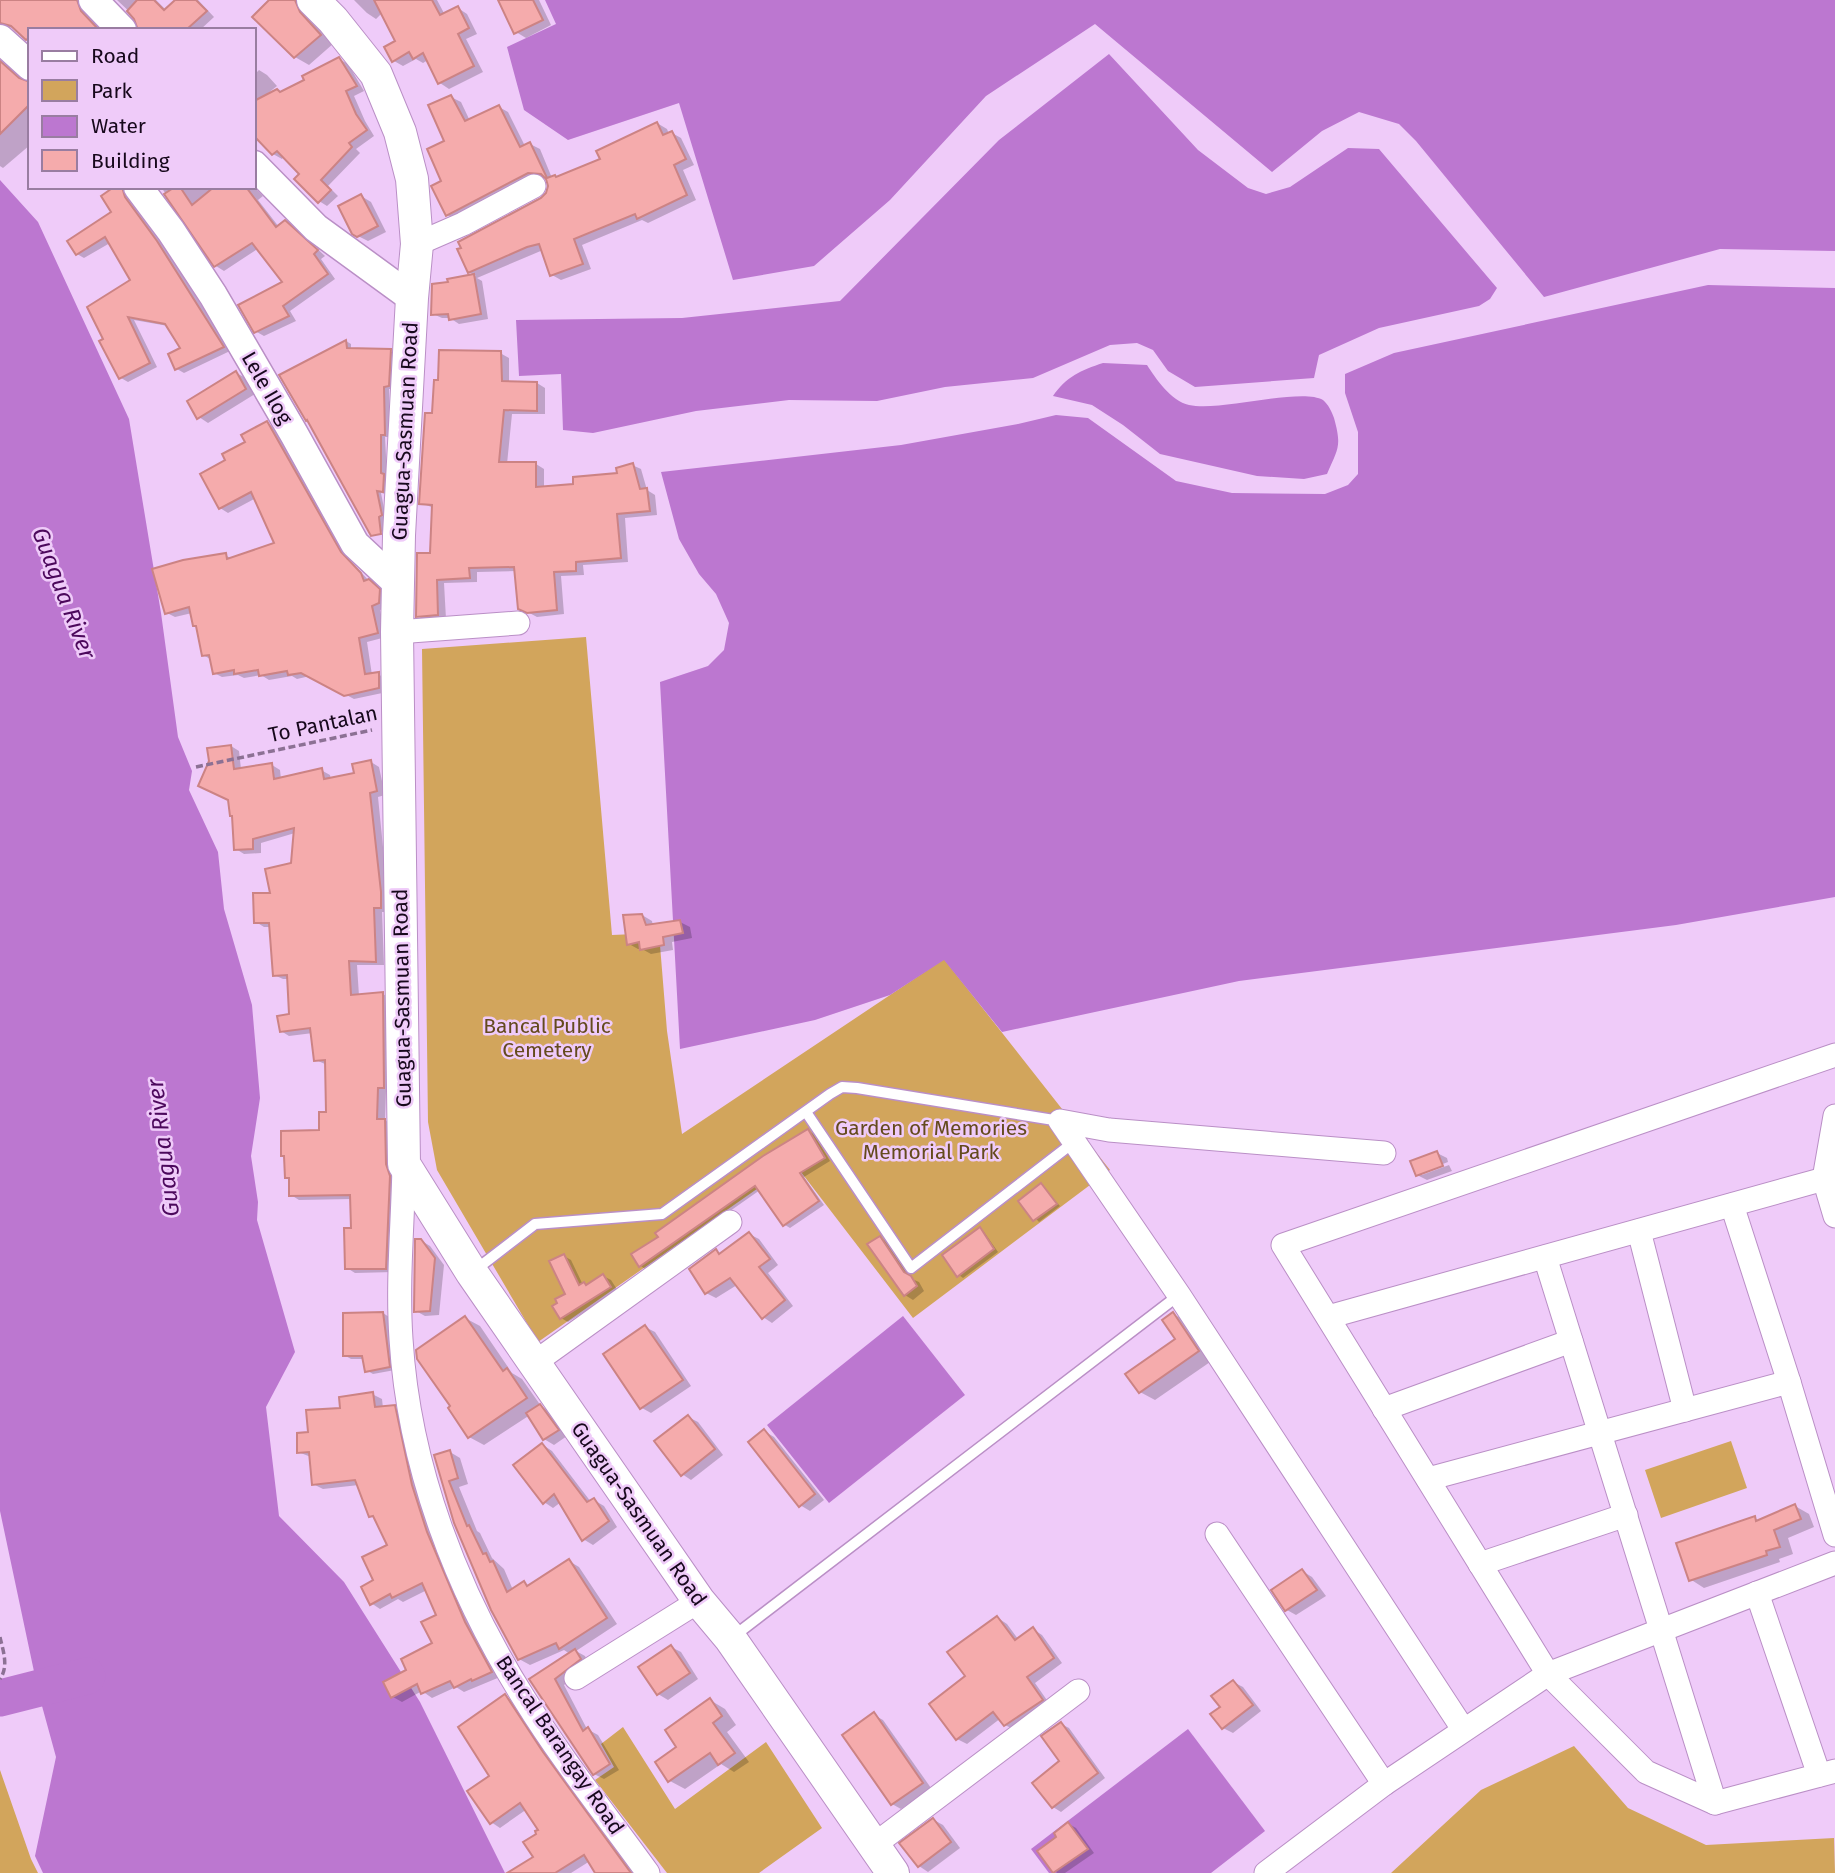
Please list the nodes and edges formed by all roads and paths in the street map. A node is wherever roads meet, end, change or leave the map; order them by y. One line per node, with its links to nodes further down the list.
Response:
1 (93, 0): 3 (street)
2 (313, 0): 9 (main road, Guagua-Sasmuan Road)
3 (120, 28)
4 (0, 38): 5 (street)
5 (28, 64)
6 (256, 167): 10 (street)
7 (534, 186): 9 (street)
8 (140, 189): 11 (street, Lele Ilog)
9 (417, 244): 10 (main road, Guagua-Sasmuan Road)
10 (412, 298): 11 (main road, Guagua-Sasmuan Road)
11 (398, 584): 13 (main road, Guagua-Sasmuan Road)
12 (518, 623): 13 (street)
13 (397, 632): 14 (main road, Guagua-Sasmuan Road)
14 (397, 724): 15 (path, To Pantalan); 22 (main road, Guagua-Sasmuan Road)
15 (196, 767)
16 (1835, 1055): 31 (street)
17 (806, 1112): 19 (lane); 20 (lane); 29 (lane)
18 (1835, 1116): 23 (street)
19 (1060, 1121): 20 (street); 21 (street)
20 (1074, 1142): 30 (street)
21 (1384, 1153)
22 (404, 1164): 29 (main road, Guagua-Sasmuan Road); 58 (street, Bancal Barangay Road)
23 (1824, 1179): 24 (street); 25 (street)
24 (1732, 1205): 27 (street); 34 (street)
25 (1835, 1216)
26 (730, 1222): 33 (street)
27 (1639, 1231): 28 (street); 36 (street)
28 (1545, 1257): 31 (street); 32 (street)
29 (472, 1273): 33 (main road, Guagua-Sasmuan Road)
30 (1179, 1296): 48 (lane); 53 (street)
31 (1328, 1317): 35 (street)
32 (1572, 1341): 35 (street); 37 (street)
33 (534, 1363): 45 (main road, Guagua-Sasmuan Road)
34 (1789, 1382): 36 (street); 41 (street)
35 (1384, 1409): 38 (street)
36 (1685, 1410): 37 (street)
37 (1600, 1433): 38 (street); 39 (street)
38 (1428, 1479): 43 (street)
39 (1626, 1515): 43 (street); 46 (street)
40 (1217, 1534): 55 (street)
41 (1835, 1535)
42 (1835, 1563): 44 (street)
43 (1480, 1564): 49 (street)
44 (1757, 1593): 46 (street); 54 (street)
45 (699, 1601): 48 (main road, Guagua-Sasmuan Road); 50 (street)
46 (1662, 1630): 49 (street); 56 (street)
47 (0, 1637): 51 (path)
48 (730, 1638): 57 (main road, Guagua-Sasmuan Road)
49 (1548, 1674): 53 (street); 56 (street)
50 (576, 1678)
51 (0, 1679)
52 (1078, 1691): 57 (street)
53 (1463, 1729): 55 (street)
54 (1827, 1773): 56 (street)
55 (1384, 1784): 60 (street)
56 (1715, 1802)
57 (874, 1845): 59 (main road, Guagua-Sasmuan Road)
58 (648, 1873)
59 (893, 1873)
60 (1266, 1873)

